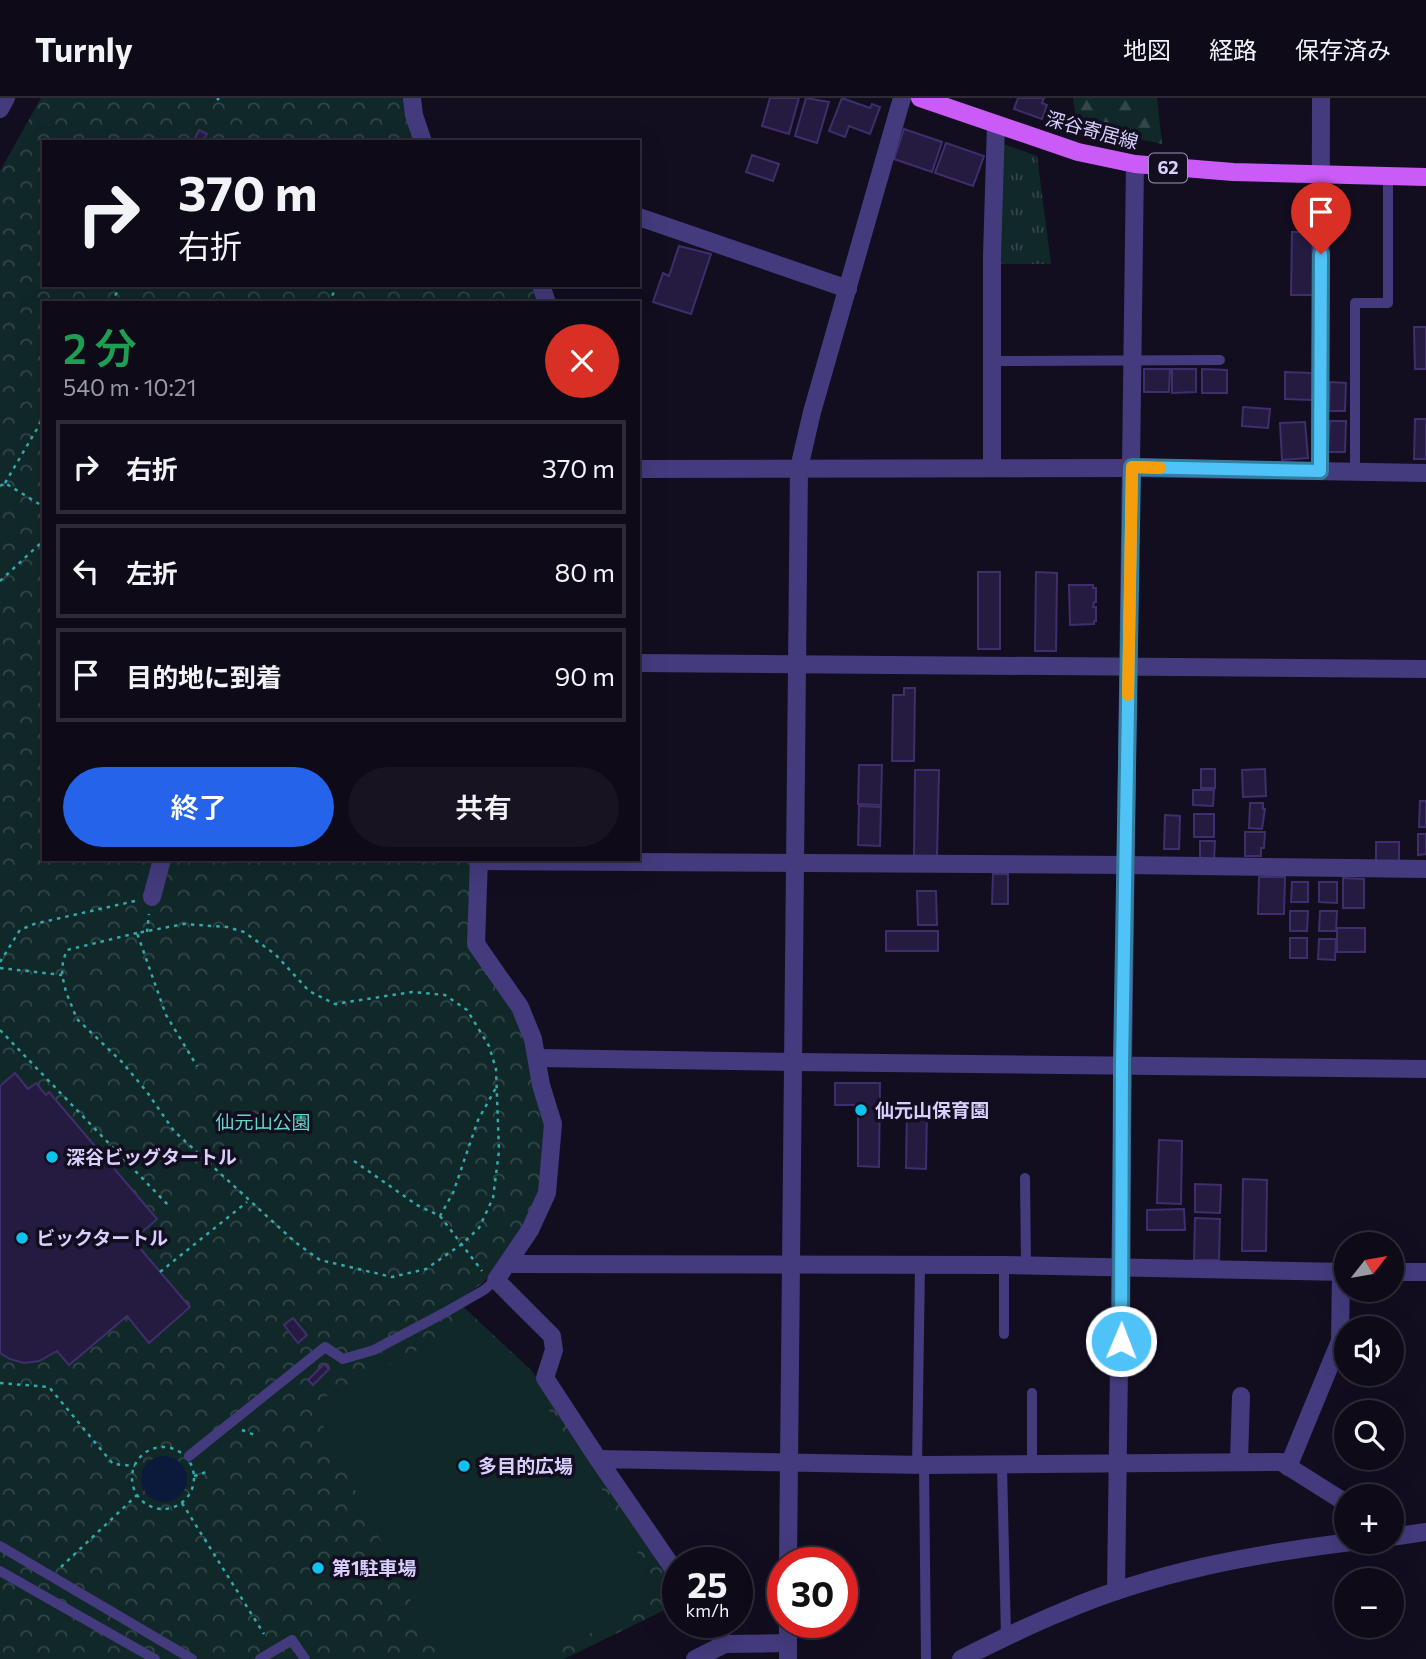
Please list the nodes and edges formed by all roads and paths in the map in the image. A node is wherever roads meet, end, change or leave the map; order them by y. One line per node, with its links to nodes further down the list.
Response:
1 (6, 98): 6 (street)
2 (412, 98): 8 (street)
3 (902, 98): 14 (street)
4 (920, 98): 7 (main road, 深谷寄居線 / 62)
5 (1321, 98): 10 (street)
6 (0, 109)
7 (996, 124): 9 (main road, 深谷寄居線 / 62); 16 (street)
8 (422, 140)
9 (1135, 164): 10 (main road, 深谷寄居線 / 62); 17 (street)
10 (1321, 173): 11 (main road, 深谷寄居線 / 62); 23 (street)
11 (1388, 177): 12 (main road, 深谷寄居線 / 62); 24 (lane)
12 (1426, 177)
13 (640, 218): 14 (street)
14 (848, 289): 20 (street)
15 (1220, 360): 17 (lane)
16 (993, 361): 17 (lane); 21 (street)
17 (1133, 361): 19 (street)
18 (42, 420): 26 (path)
19 (1132, 467): 21 (street); 23 (street); 33 (street)
20 (799, 468): 21 (street); 22 (street); 32 (street)
21 (992, 468)
22 (640, 469)
23 (1320, 471): 24 (street)
24 (1355, 472): 25 (street)
25 (1426, 473)
26 (5, 483): 27 (path); 28 (path)
27 (0, 486)
28 (42, 506)
29 (42, 542): 30 (path)
30 (0, 581)
31 (640, 663): 32 (street)
32 (797, 665): 33 (street); 38 (street)
33 (1128, 666): 34 (street); 39 (street)
34 (1426, 669)
35 (161, 861): 41 (street)
36 (479, 861): 47 (street)
37 (636, 861): 38 (street)
38 (794, 862): 39 (street); 48 (street)
39 (1127, 864): 40 (street); 49 (street)
40 (1426, 869)
41 (152, 897): 43 (path)
42 (137, 933): 45 (path); 50 (path); 52 (path)
43 (0, 962)
44 (0, 968): 45 (path)
45 (62, 975): 55 (path)
46 (0, 1030): 56 (path)
47 (537, 1058): 48 (street); 59 (street)
48 (795, 1062): 49 (street); 63 (street)
49 (1122, 1065): 51 (street); 64 (street)
50 (197, 1066)
51 (1426, 1069)
52 (497, 1086): 57 (path); 58 (path)
53 (355, 1161): 57 (path)
54 (1026, 1178): 62 (lane)
55 (248, 1201): 58 (path); 65 (path)
56 (169, 1205)
57 (440, 1216): 58 (path)
58 (462, 1244): 69 (path)
59 (508, 1264): 63 (street); 69 (street)
60 (920, 1265): 61 (street); 63 (street); 79 (lane)
61 (1004, 1265): 62 (street); 71 (lane)
62 (1026, 1265): 64 (street)
63 (791, 1266): 77 (street)
64 (1121, 1266): 66 (street); 81 (street)
65 (160, 1272)
66 (1334, 1272)
67 (1404, 1272): 68 (street)
68 (1426, 1272)
69 (494, 1282): 75 (lane); 76 (street)
70 (1342, 1302): 84 (street)
71 (1004, 1334)
72 (0, 1382): 82 (path)
73 (1032, 1393): 83 (lane)
74 (1241, 1396): 78 (street)
75 (189, 1456)
76 (598, 1459): 77 (street); 95 (street)
77 (789, 1462): 79 (street); 94 (street)
78 (1239, 1462): 81 (street); 84 (street)
79 (921, 1465): 80 (street); 109 (lane)
80 (1002, 1465): 83 (street); 100 (lane)
81 (1119, 1465): 83 (street); 98 (street)
82 (135, 1466): 86 (path); 87 (path)
83 (1032, 1466)
84 (1288, 1467): 88 (street)
85 (209, 1471): 86 (path)
86 (194, 1476): 89 (path)
87 (137, 1495): 89 (path); 97 (path)
88 (1334, 1496)
89 (182, 1503): 99 (path)
90 (1426, 1532): 91 (street)
91 (1404, 1533)
92 (1334, 1545): 98 (street)
93 (0, 1546): 105 (lane)
94 (788, 1547)
95 (662, 1552)
96 (0, 1571): 104 (lane)
97 (55, 1572)
98 (1116, 1591): 100 (street)
99 (264, 1634)
100 (1006, 1637): 110 (street)
101 (721, 1638): 102 (street)
102 (725, 1644): 103 (street); 108 (street)
103 (788, 1651)
104 (155, 1659)
105 (192, 1659)
106 (260, 1659): 107 (lane)
107 (305, 1659)
108 (695, 1659)
109 (926, 1659)
110 (961, 1659)

